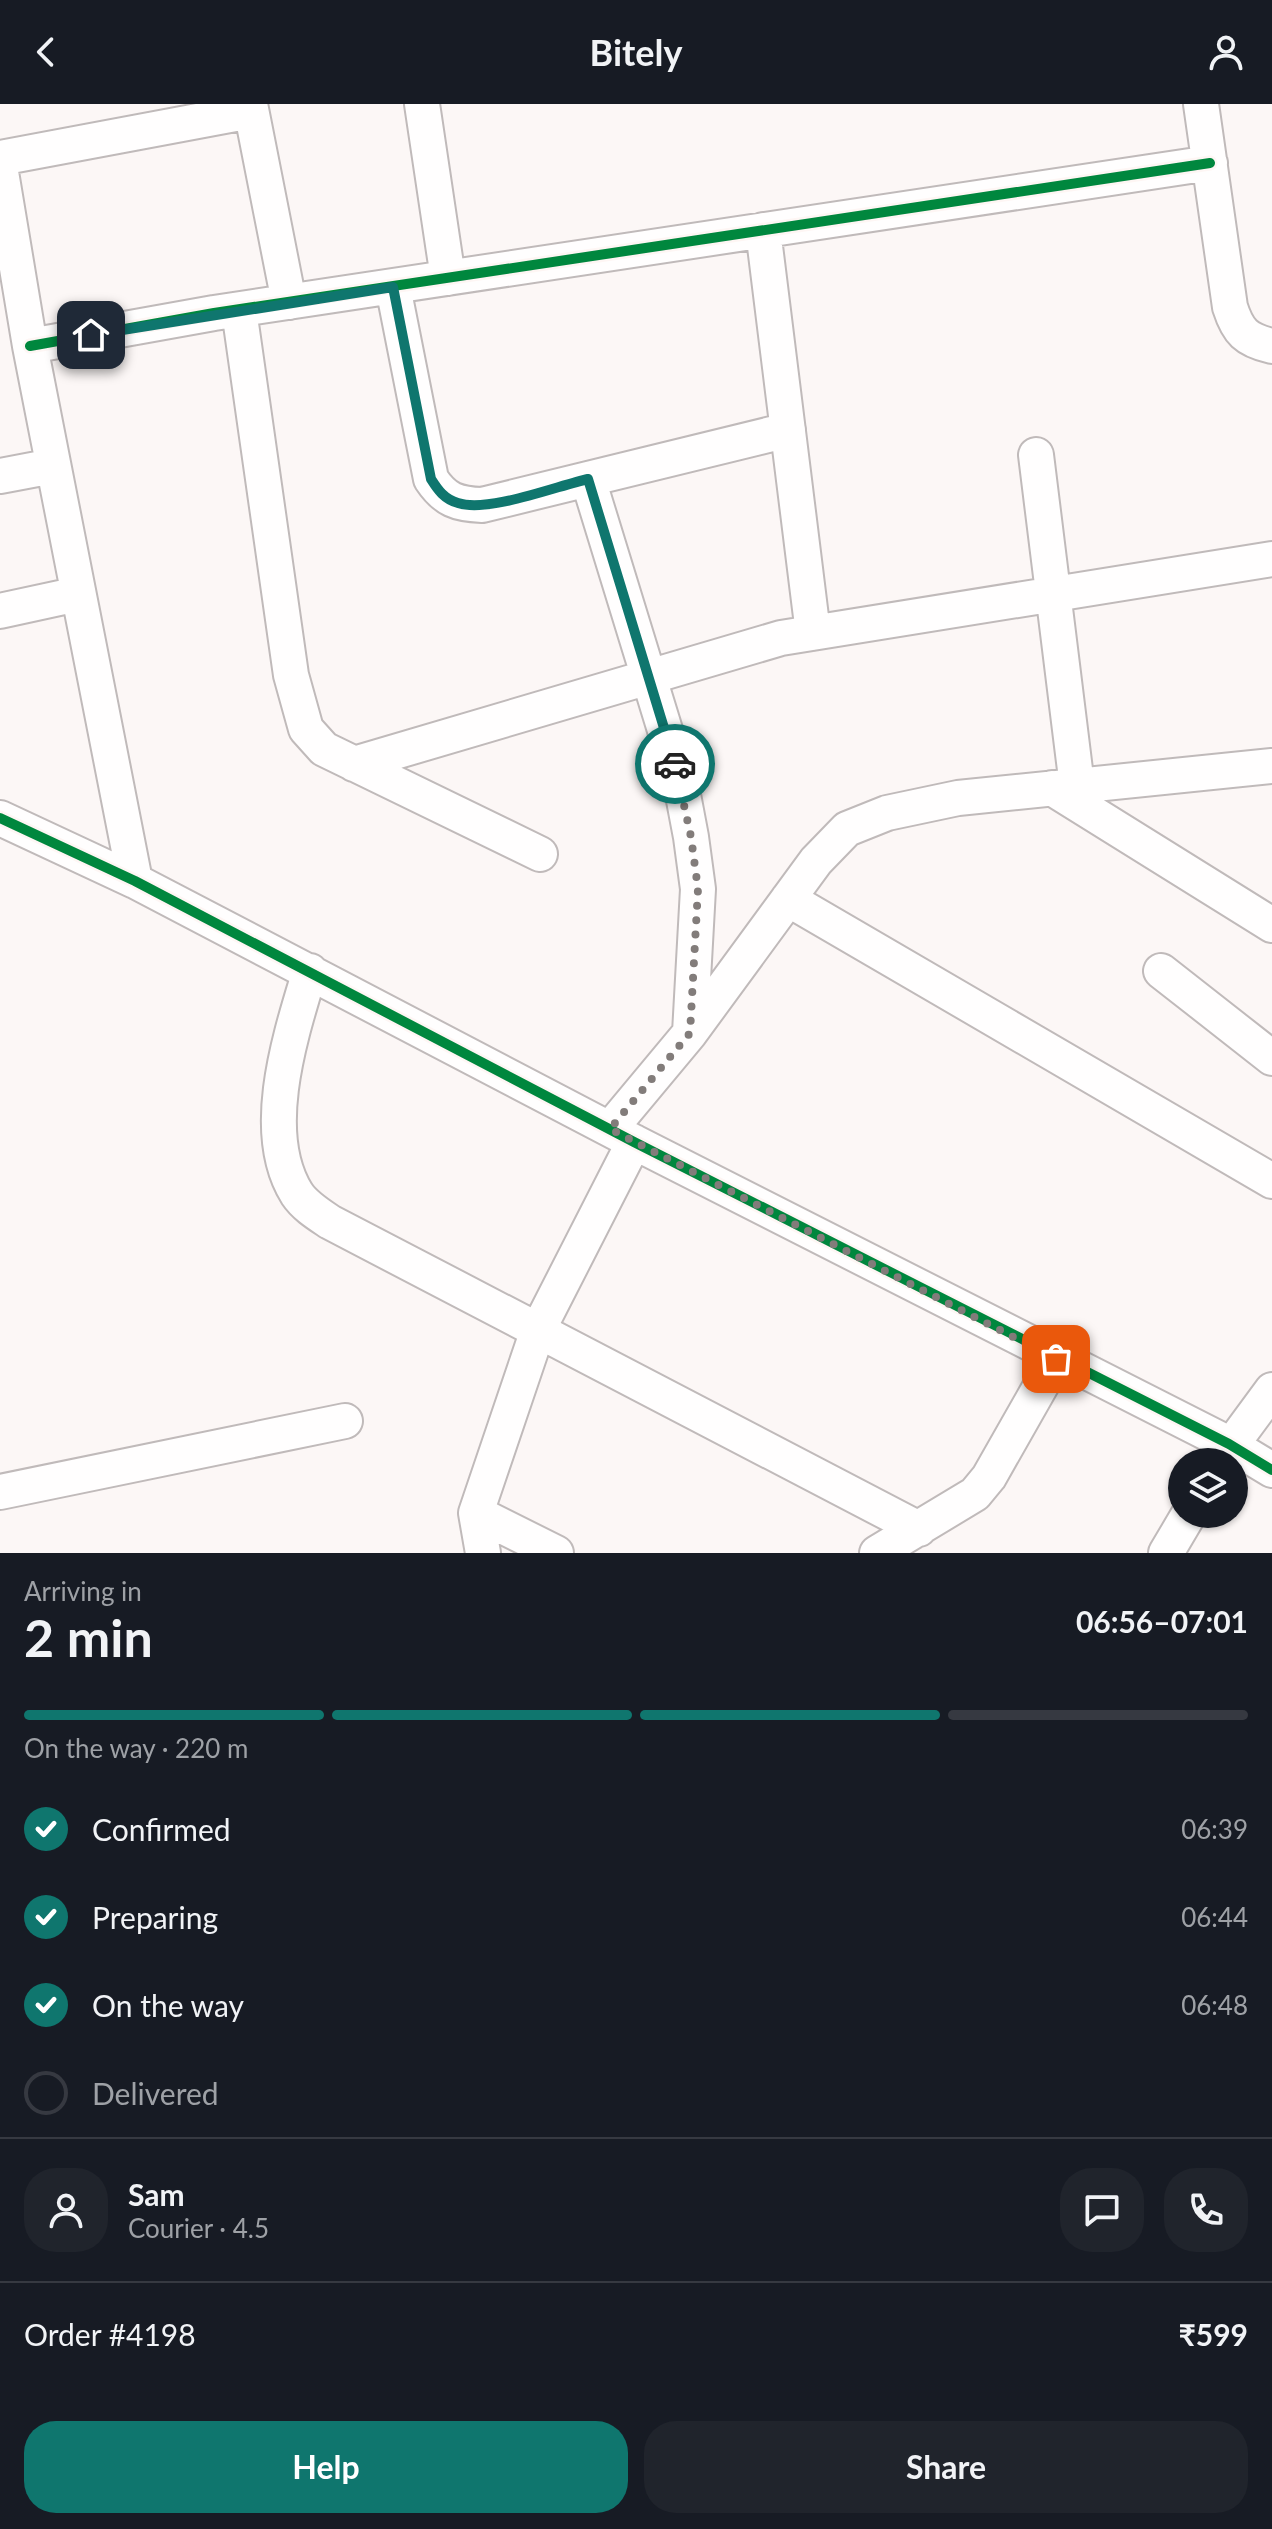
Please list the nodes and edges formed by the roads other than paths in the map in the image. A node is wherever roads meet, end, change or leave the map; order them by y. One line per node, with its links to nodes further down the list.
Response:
1 (422, 104): 8 (street)
2 (1201, 104): 5 (street)
3 (251, 108): 4 (street); 10 (street)
4 (0, 158)
5 (1210, 163): 7 (street); 13 (street)
6 (0, 166): 12 (street)
7 (763, 230): 8 (street); 14 (street)
8 (448, 278): 9 (street)
9 (393, 287): 10 (street); 18 (street)
10 (289, 302): 11 (street)
11 (239, 310): 12 (street); 25 (street)
12 (30, 346): 16 (street)
13 (1272, 346)
14 (788, 430): 18 (street); 23 (street)
15 (1036, 455): 21 (street)
16 (53, 466): 17 (street); 20 (street)
17 (0, 476)
18 (588, 479): 24 (street)
19 (1272, 559): 21 (street)
20 (78, 594): 22 (street); 30 (street)
21 (1052, 594): 23 (street); 27 (street)
22 (0, 611)
23 (813, 633): 24 (street)
24 (647, 677): 25 (street); 35 (street)
25 (354, 764): 29 (street)
26 (1272, 766): 27 (street)
27 (1065, 787): 31 (street); 32 (street)
28 (0, 818): 30 (street)
29 (540, 854)
30 (135, 881): 33 (street)
31 (788, 899): 35 (street); 38 (street)
32 (1272, 925)
33 (310, 971): 37 (street); 39 (street)
34 (1161, 971): 36 (street)
35 (690, 1033): 37 (street)
36 (1272, 1058)
37 (622, 1136): 39 (street); 40 (street)
38 (1272, 1181)
39 (538, 1330): 48 (street); 50 (street)
40 (1056, 1359): 43 (street); 50 (street)
41 (1272, 1390): 44 (street)
42 (345, 1421): 47 (street)
43 (1215, 1448)
44 (1228, 1448)
45 (1248, 1462): 46 (street)
46 (1272, 1470)
47 (0, 1492)
48 (476, 1513): 51 (street); 52 (street)
49 (1181, 1528): 54 (street)
50 (919, 1529): 53 (street)
51 (483, 1553)
52 (556, 1553)
53 (877, 1553)
54 (1166, 1553)

